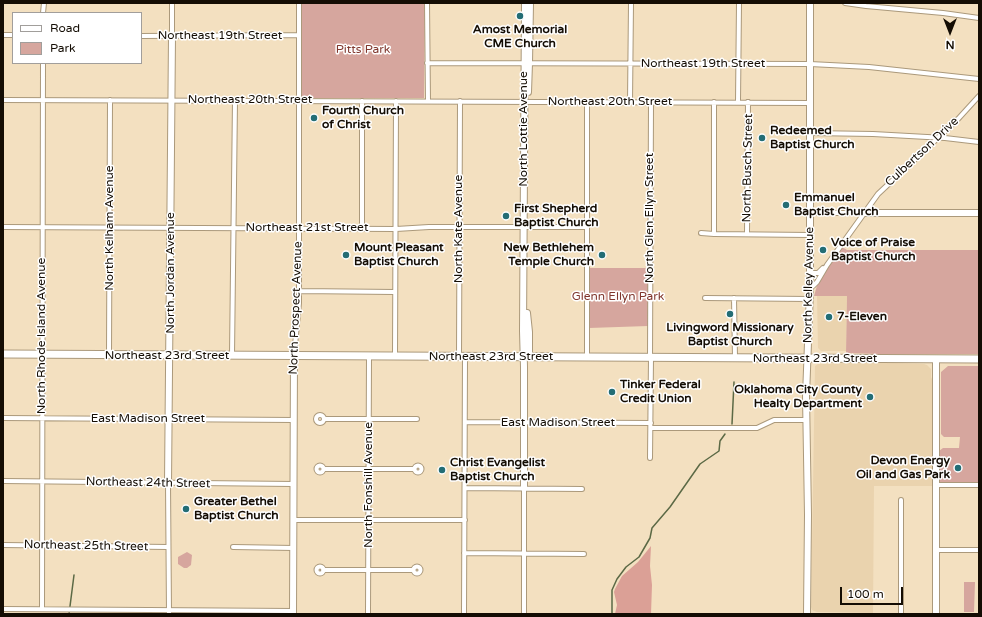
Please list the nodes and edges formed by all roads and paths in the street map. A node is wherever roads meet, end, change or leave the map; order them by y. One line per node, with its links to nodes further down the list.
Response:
1 (172, 3): 13 (street, North Jordan Avenue)
2 (299, 3): 11 (street, North Prospect Avenue)
3 (428, 3): 14 (street)
4 (525, 3): 15 (street, North Lottie Avenue)
5 (530, 3): 15 (street, North Lottie Avenue)
6 (631, 3): 17 (street)
7 (739, 3): 18 (street)
8 (810, 3): 19 (street, North Kelley Avenue)
9 (845, 3): 10 (street)
10 (979, 18)
11 (299, 35): 13 (street, Northeast 19th Street); 27 (street, North Prospect Avenue)
12 (142, 36): 13 (street, Northeast 19th Street)
13 (172, 36): 25 (street, North Jordan Avenue)
14 (427, 63): 15 (street, Northeast 19th Street); 30 (street)
15 (527, 63): 17 (street, Northeast 19th Street); 32 (street, North Lottie Avenue)
16 (43, 64): 22 (street, North Rhode Island Avenue)
17 (631, 64): 18 (street, Northeast 19th Street); 34 (street)
18 (739, 64): 19 (street, Northeast 19th Street); 37 (street)
19 (810, 64): 20 (street, Northeast 19th Street); 39 (street, North Kelley Avenue)
20 (979, 79)
21 (979, 96): 41 (street, Culbertson Drive)
22 (43, 99): 23 (street, Northeast 20th Street); 24 (street, Northeast 20th Street); 47 (street, North Rhode Island Avenue)
23 (3, 100)
24 (110, 100): 25 (street, Northeast 20th Street); 51 (street, North Kelham Avenue)
25 (172, 100): 26 (street, Northeast 20th Street); 52 (street, North Jordan Avenue)
26 (235, 100): 27 (street, Northeast 20th Street); 53 (street)
27 (300, 100): 28 (street, Northeast 20th Street); 54 (street, North Prospect Avenue)
28 (362, 101): 29 (street, Northeast 20th Street); 55 (street)
29 (396, 101): 30 (street, Northeast 20th Street); 56 (street)
30 (428, 101): 31 (street, Northeast 20th Street)
31 (460, 101): 32 (street, Northeast 20th Street); 48 (street, North Kate Avenue)
32 (526, 101): 33 (street, Northeast 20th Street); 49 (street, North Lottie Avenue)
33 (587, 102): 34 (street, Northeast 20th Street); 50 (street)
34 (630, 102): 35 (street, Northeast 20th Street)
35 (650, 102): 36 (street, Northeast 20th Street); 80 (street, North Glen Ellyn Street)
36 (714, 102): 37 (street, Northeast 20th Street); 58 (street)
37 (738, 102): 38 (street, Northeast 20th Street)
38 (748, 102): 39 (street, Northeast 20th Street); 59 (street, North Busch Street)
39 (810, 103): 40 (street, North Kelley Avenue)
40 (810, 133): 41 (street); 43 (street, North Kelley Avenue)
41 (938, 138): 42 (street); 44 (street, Culbertson Drive)
42 (979, 142)
43 (810, 212): 44 (street); 60 (street, North Kelley Avenue)
44 (864, 213): 45 (street); 61 (street, Culbertson Drive)
45 (979, 213)
46 (3, 227): 47 (street, Northeast 21st Street)
47 (43, 227): 51 (street, Northeast 21st Street); 70 (street, North Rhode Island Avenue)
48 (459, 227): 49 (street, Northeast 21st Street); 56 (street, Northeast 21st Street); 77 (street, North Kate Avenue)
49 (525, 227): 50 (street, Northeast 21st Street); 78 (street, North Lottie Avenue)
50 (587, 227): 79 (street)
51 (110, 228): 52 (street, Northeast 21st Street); 71 (street, North Kelham Avenue)
52 (171, 228): 53 (street, Northeast 21st Street); 72 (street, North Jordan Avenue)
53 (234, 228): 54 (street, Northeast 21st Street); 73 (street)
54 (299, 228): 55 (street, Northeast 21st Street); 64 (street, North Prospect Avenue)
55 (362, 229): 56 (street, Northeast 21st Street)
56 (396, 229): 65 (street)
57 (701, 233): 58 (street)
58 (714, 234): 59 (street)
59 (747, 234): 60 (street)
60 (810, 235): 62 (street, North Kelley Avenue)
61 (827, 265): 62 (street); 63 (street, Culbertson Drive)
62 (810, 273): 63 (street, North Kelley Avenue)
63 (810, 286): 68 (street, North Kelley Avenue)
64 (299, 291): 65 (street); 74 (street, North Prospect Avenue)
65 (395, 292): 76 (street)
66 (705, 298): 67 (street)
67 (734, 298): 68 (street); 81 (street)
68 (810, 299): 82 (street, North Kelley Avenue)
69 (3, 354): 70 (main road, Northeast 23rd Street)
70 (42, 354): 71 (main road, Northeast 23rd Street); 86 (street, North Rhode Island Avenue)
71 (109, 355): 72 (main road, Northeast 23rd Street)
72 (170, 355): 73 (main road, Northeast 23rd Street); 87 (street, North Jordan Avenue)
73 (232, 356): 74 (main road, Northeast 23rd Street)
74 (294, 356): 75 (main road, Northeast 23rd Street); 91 (street, North Prospect Avenue)
75 (369, 356): 76 (main road, Northeast 23rd Street); 89 (street, North Fonshill Avenue)
76 (395, 357): 77 (main road, Northeast 23rd Street)
77 (462, 357): 78 (main road, Northeast 23rd Street); 93 (street, North Kate Avenue)
78 (526, 357): 79 (main road, Northeast 23rd Street); 94 (street, North Lottie Avenue)
79 (587, 358): 80 (main road, Northeast 23rd Street)
80 (651, 358): 81 (main road, Northeast 23rd Street); 95 (street, North Glen Ellyn Street)
81 (735, 358): 82 (main road, Northeast 23rd Street)
82 (807, 358): 83 (main road, Northeast 23rd Street); 92 (street, North Kelley Avenue)
83 (936, 359): 84 (main road, Northeast 23rd Street); 104 (street)
84 (979, 359)
85 (3, 418): 86 (street, East Madison Street)
86 (42, 418): 87 (street, East Madison Street); 101 (street, North Rhode Island Avenue)
87 (169, 419): 91 (street, East Madison Street); 102 (street, North Jordan Avenue)
88 (324, 419): 89 (street)
89 (369, 419): 90 (street); 98 (street, North Fonshill Avenue)
90 (417, 419)
91 (294, 420): 103 (street, North Prospect Avenue)
92 (806, 420): 95 (street, East Madison Street); 133 (street, North Kelley Avenue)
93 (465, 422): 94 (street, East Madison Street); 106 (street, North Kate Avenue)
94 (524, 423): 95 (street, East Madison Street); 107 (street, North Lottie Avenue)
95 (651, 426): 96 (street, North Glen Ellyn Street)
96 (650, 458)
97 (324, 469): 98 (street)
98 (369, 469): 99 (street); 111 (street, North Fonshill Avenue)
99 (414, 469)
100 (3, 481): 101 (street, Northeast 24th Street)
101 (42, 481): 102 (street, Northeast 24th Street); 114 (street, North Rhode Island Avenue)
102 (168, 483): 103 (street, Northeast 24th Street); 115 (street, North Jordan Avenue)
103 (294, 484): 110 (street, North Prospect Avenue)
104 (936, 485): 105 (street); 118 (street)
105 (979, 485)
106 (465, 488): 107 (street); 112 (street, North Kate Avenue)
107 (524, 488): 108 (street); 121 (street, North Lottie Avenue)
108 (582, 489)
109 (902, 500): 134 (street)
110 (294, 520): 111 (street); 117 (street, North Prospect Avenue)
111 (369, 520): 112 (street); 124 (street, North Fonshill Avenue)
112 (465, 520): 120 (street, North Kate Avenue)
113 (3, 545): 114 (street, Northeast 25th Street)
114 (42, 545): 115 (street, Northeast 25th Street); 127 (street, North Rhode Island Avenue)
115 (168, 546): 128 (street, North Jordan Avenue)
116 (232, 547): 117 (street)
117 (294, 548): 129 (street, North Prospect Avenue)
118 (936, 550): 119 (street); 135 (street)
119 (979, 550)
120 (464, 553): 121 (street); 130 (street, North Kate Avenue)
121 (524, 554): 122 (street); 132 (street, North Lottie Avenue)
122 (584, 554)
123 (323, 570): 124 (street)
124 (368, 570): 125 (street); 131 (street, North Fonshill Avenue)
125 (414, 570)
126 (3, 609): 127 (street)
127 (42, 609): 128 (street)
128 (169, 612): 129 (street)
129 (293, 613)
130 (464, 613)
131 (368, 614)
132 (524, 614)
133 (807, 614)
134 (901, 614)
135 (936, 614)

